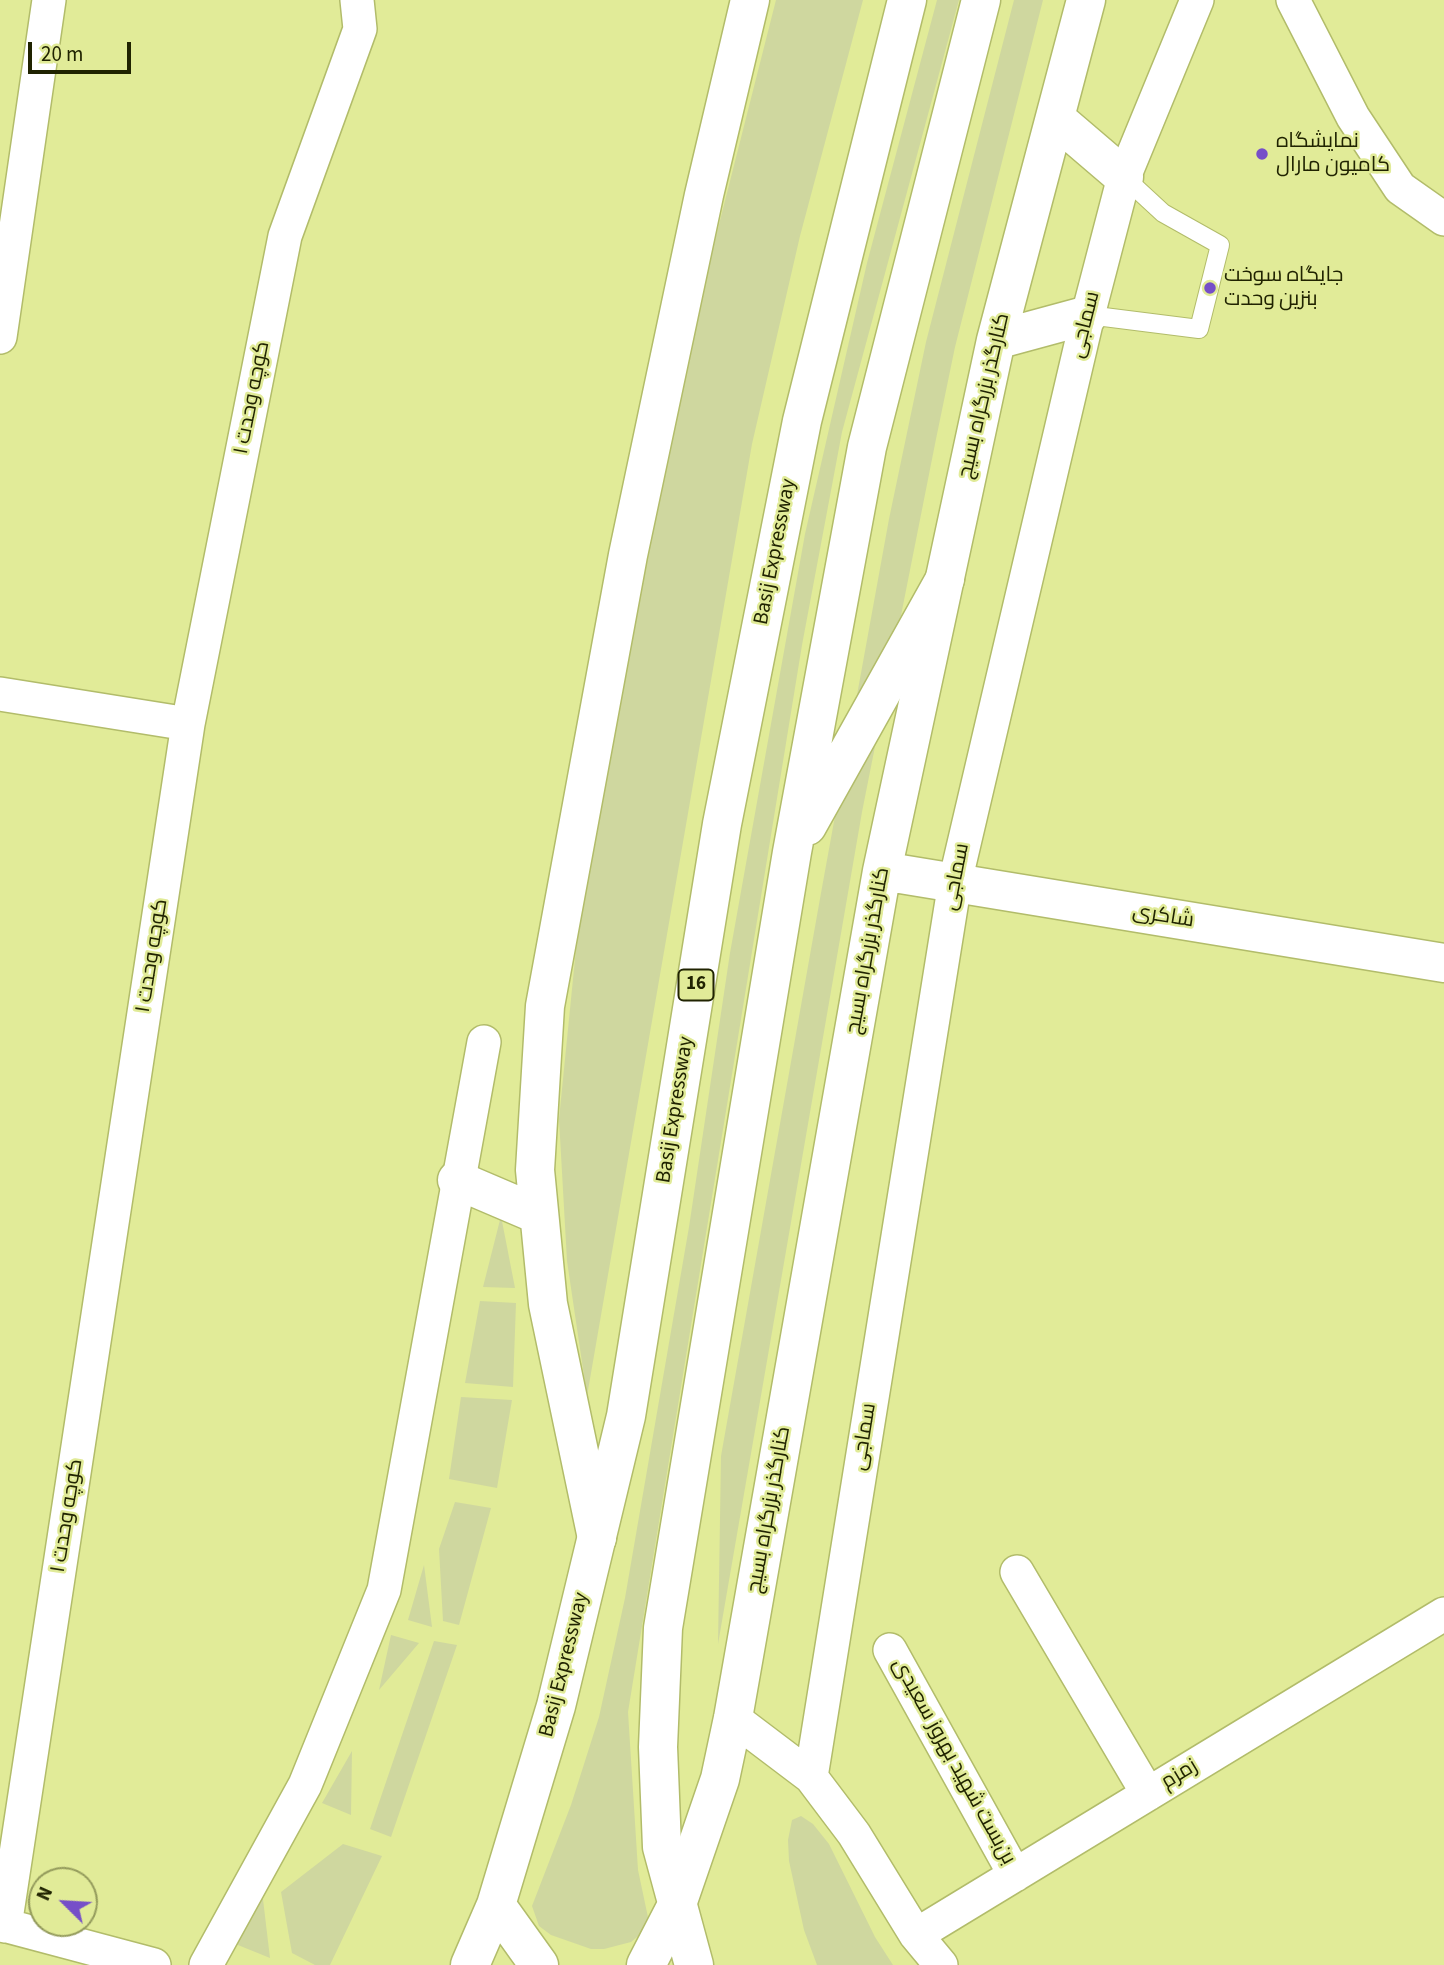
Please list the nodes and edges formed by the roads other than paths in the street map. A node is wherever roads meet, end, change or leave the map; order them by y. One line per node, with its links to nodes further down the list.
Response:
1 (49, 0): 13 (street)
2 (357, 0): 17 (street, کوچه وحدت ۱)
3 (750, 0): 24 (main road)
4 (907, 0): 25 (main road, Basij Expressway / 16)
5 (981, 0): 18 (main road)
6 (1086, 0): 9 (main road, کنارگذر بزرگراه بسیج)
7 (1197, 0): 10 (street, سماجی)
8 (1293, 0): 11 (street)
9 (1055, 118): 10 (main road); 14 (main road, کنارگذر بزرگراه بسیج)
10 (1124, 177): 12 (street, سماجی); 12 (lane)
11 (1444, 219)
12 (1088, 315): 14 (main road); 20 (street, سماجی)
13 (0, 337)
14 (996, 340): 15 (main road, کنارگذر بزرگراه بسیج)
15 (945, 579): 18 (main road); 19 (main road, کنارگذر بزرگراه بسیج)
16 (0, 694): 17 (street)
17 (188, 724): 35 (street, کوچه وحدت ۱)
18 (792, 852): 34 (main road)
19 (882, 871): 20 (main road, شاکری); 29 (main road, کنارگذر بزرگراه بسیج)
20 (955, 882): 21 (main road, شاکری); 30 (street, سماجی)
21 (1444, 963)
22 (484, 1042): 23 (street)
23 (457, 1180): 24 (main road); 38 (street)
24 (539, 1215): 25 (main road)
25 (597, 1538): 33 (main road, Basij Expressway / 16)
26 (1017, 1572): 31 (street)
27 (1444, 1614): 31 (street, زمزم)
28 (890, 1650): 32 (street, بن‌بست شهید بهروز سعیدی)
29 (733, 1718): 30 (street); 34 (main road, کنارگذر بزرگراه بسیج)
30 (811, 1777): 36 (street)
31 (1148, 1794): 32 (street, زمزم)
32 (1015, 1875): 36 (street, زمزم)
33 (496, 1905): 39 (main road, Basij Expressway / 16); 40 (main road)
34 (676, 1907): 41 (main road, کنارگذر بزرگراه بسیج); 42 (main road)
35 (3, 1925): 37 (street)
36 (916, 1936): 43 (street)
37 (154, 1965)
38 (206, 1965)
39 (470, 1965)
40 (539, 1965)
41 (646, 1965)
42 (694, 1965)
43 (941, 1965)

